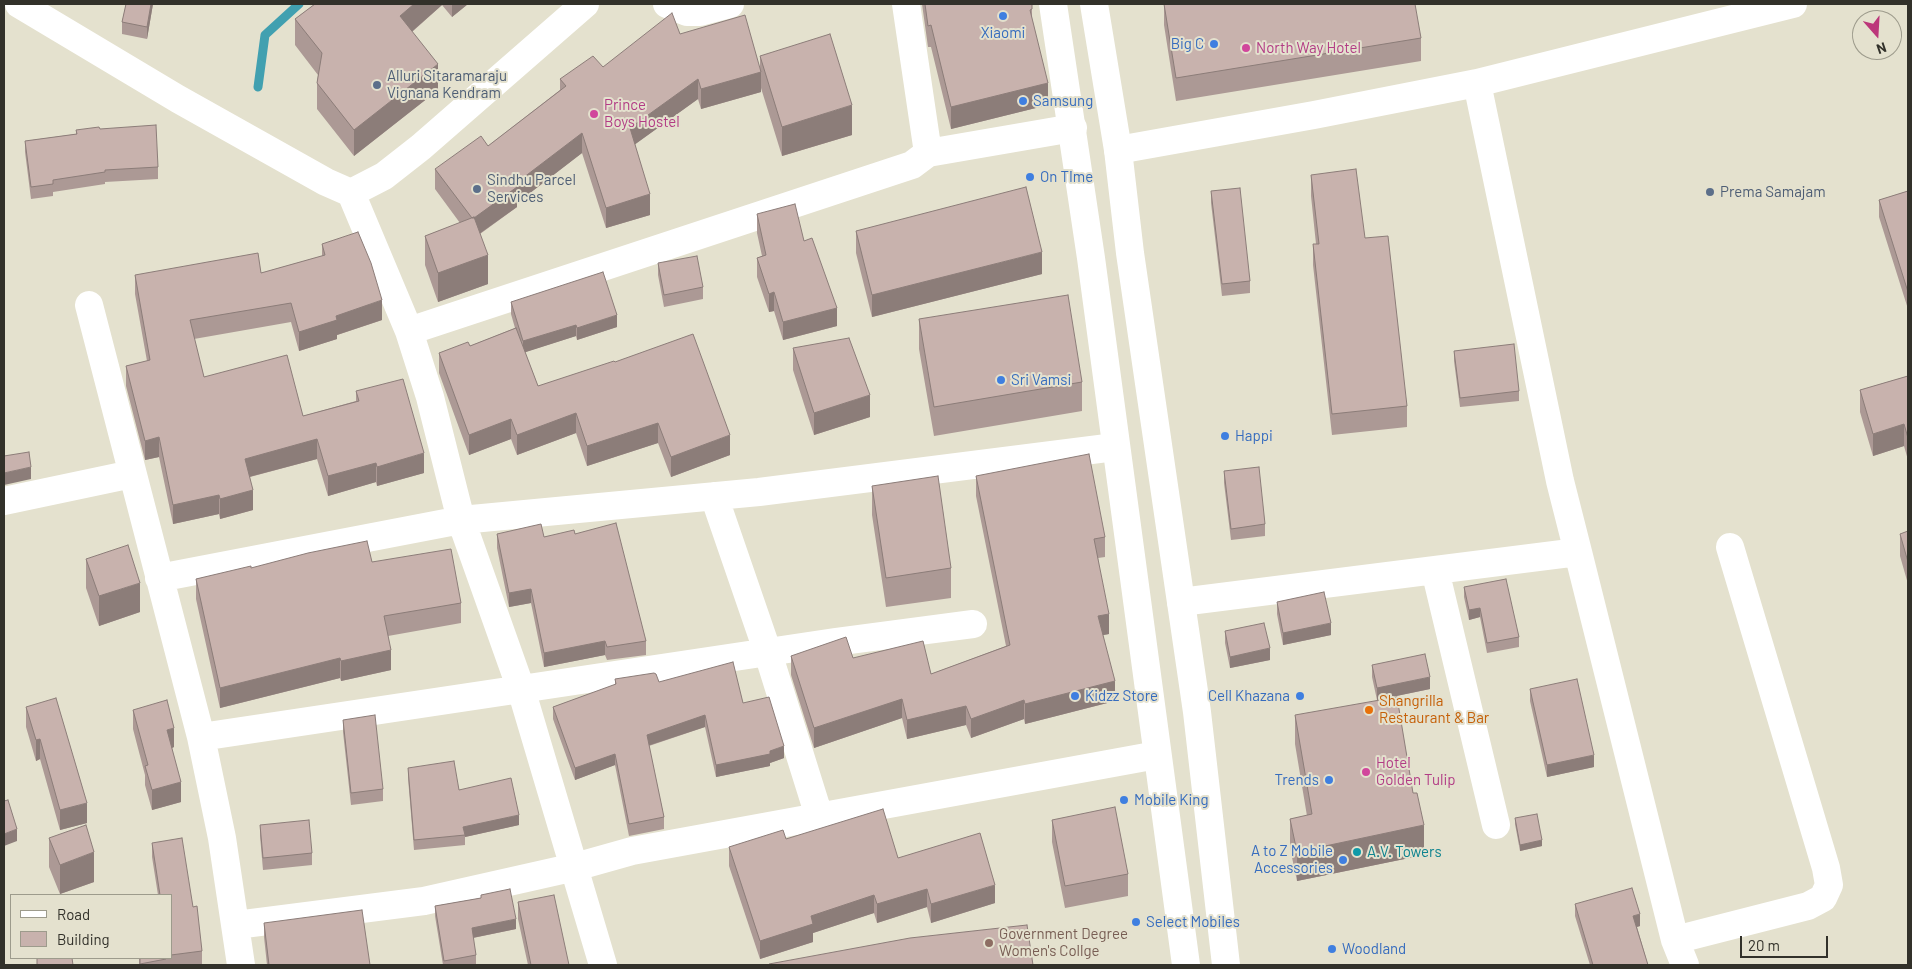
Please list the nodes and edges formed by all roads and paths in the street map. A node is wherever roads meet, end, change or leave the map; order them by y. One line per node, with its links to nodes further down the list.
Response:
1 (19, 4): 13 (street)
2 (585, 4): 13 (street)
3 (667, 4): 4 (street)
4 (730, 4)
5 (906, 4): 12 (street)
6 (1053, 4): 10 (street)
7 (1094, 4): 11 (street)
8 (1793, 4): 9 (street)
9 (1477, 83): 11 (street); 22 (street)
10 (1073, 128): 12 (street); 16 (street)
11 (1118, 150): 25 (street)
12 (928, 153): 15 (street)
13 (351, 193): 15 (street)
14 (89, 305): 17 (street)
15 (409, 332): 20 (street)
16 (1116, 447): 18 (street); 30 (street)
17 (132, 474): 19 (street); 24 (street)
18 (714, 496): 20 (street); 27 (street)
19 (4, 501)
20 (460, 520): 24 (street); 28 (street)
21 (1730, 547): 35 (street)
22 (1578, 552): 23 (street); 35 (street)
23 (1435, 570): 25 (street); 32 (street)
24 (159, 578): 29 (street)
25 (1181, 602): 39 (street)
26 (973, 624): 27 (street)
27 (768, 653): 28 (street); 31 (street)
28 (521, 689): 29 (street); 33 (street)
29 (201, 737): 34 (street)
30 (1157, 755): 31 (street); 38 (street)
31 (819, 816): 33 (street)
32 (1496, 825)
33 (575, 867): 34 (street); 37 (street)
34 (236, 924): 36 (street)
35 (1675, 940): 40 (street)
36 (241, 965)
37 (603, 965)
38 (1186, 965)
39 (1226, 965)
40 (1685, 965)

